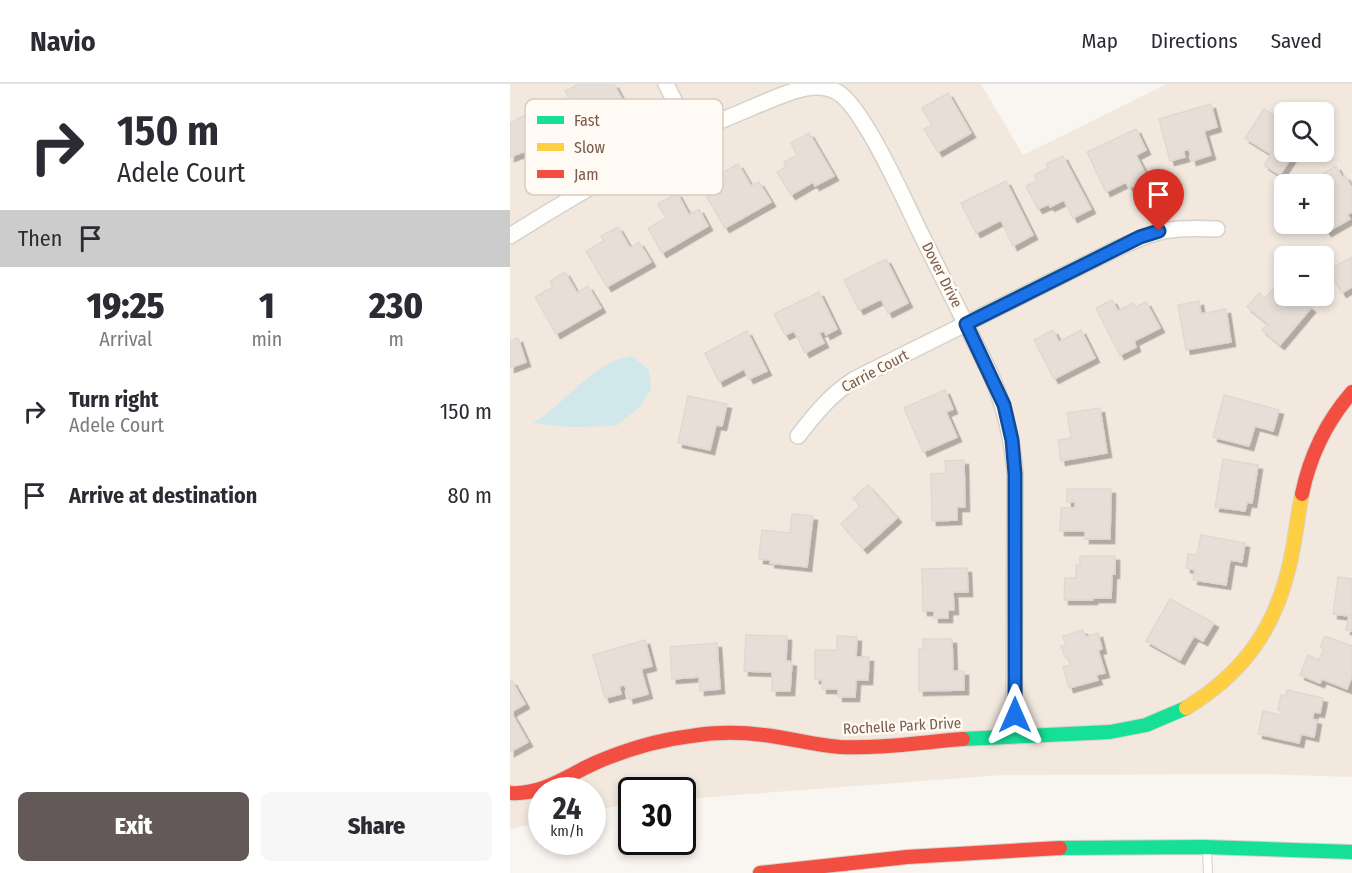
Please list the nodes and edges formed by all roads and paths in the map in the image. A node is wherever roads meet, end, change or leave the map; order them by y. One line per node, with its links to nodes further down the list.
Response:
1 (666, 84): 2 (street)
2 (674, 99)
3 (723, 121): 7 (street, Dover Drive)
4 (577, 195): 6 (street)
5 (1217, 229): 7 (street, Carrie Court)
6 (510, 236)
7 (966, 324): 9 (street, Carrie Court); 10 (street, Dover Drive)
8 (1352, 392): 10 (main road, Rochelle Park Drive)
9 (798, 436)
10 (1014, 736): 11 (main road, Rochelle Park Drive)
11 (510, 793)
12 (1207, 847): 13 (main road); 14 (main road); 15 (lane)
13 (1352, 852)
14 (760, 873)
15 (1208, 873)

